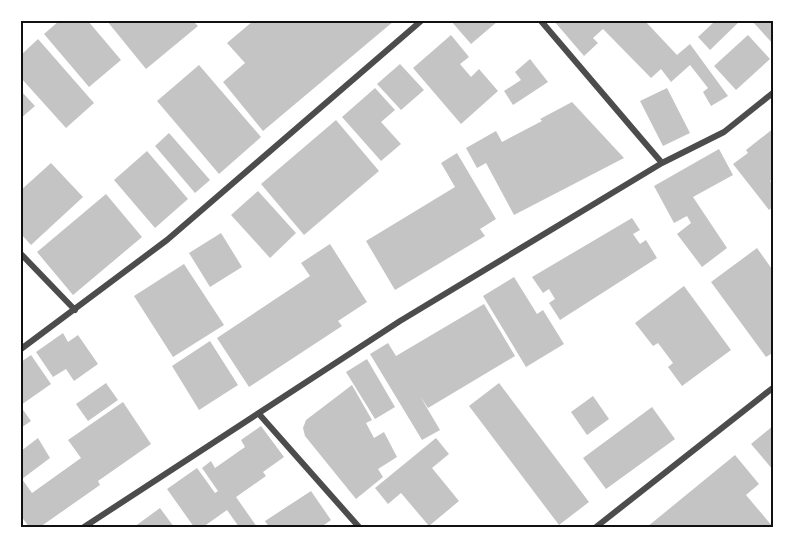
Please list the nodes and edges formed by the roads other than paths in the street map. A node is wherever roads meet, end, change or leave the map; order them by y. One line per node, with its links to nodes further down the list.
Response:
1 (421, 21): 6 (street)
2 (541, 21): 4 (street)
3 (774, 92): 4 (street)
4 (662, 163): 9 (street)
5 (21, 254): 6 (street)
6 (75, 310): 7 (street)
7 (21, 349)
8 (774, 387): 12 (street)
9 (259, 414): 10 (street); 11 (street)
10 (84, 527)
11 (358, 527)
12 (596, 527)

